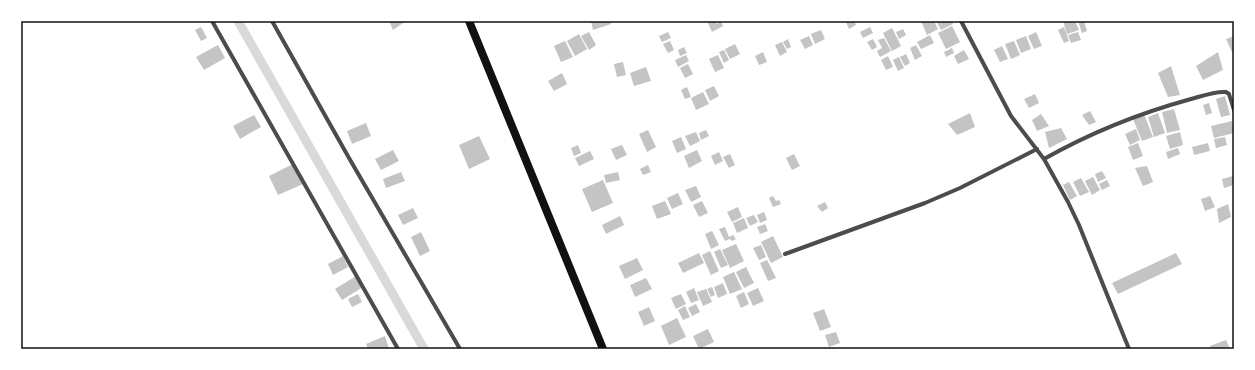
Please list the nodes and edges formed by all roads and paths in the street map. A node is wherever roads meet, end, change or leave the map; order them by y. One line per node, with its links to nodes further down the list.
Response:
1 (212, 21): 9 (street)
2 (272, 21): 10 (street)
3 (469, 21): 11 (main road)
4 (962, 21): 6 (street)
5 (1234, 110): 7 (street)
6 (1037, 149): 7 (street); 8 (street)
7 (1044, 159): 12 (street)
8 (785, 254)
9 (398, 349)
10 (460, 349)
11 (603, 349)
12 (1130, 349)

